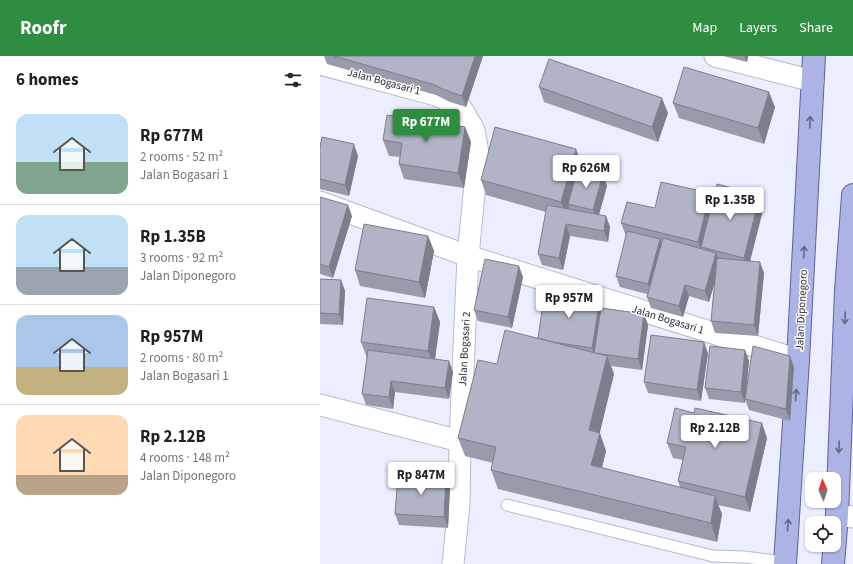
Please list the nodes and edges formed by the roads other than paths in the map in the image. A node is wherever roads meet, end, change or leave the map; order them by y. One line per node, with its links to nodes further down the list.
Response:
1 (715, 56): 4 (street)
2 (814, 56): 4 (main road, Jalan Diponegoro)
3 (320, 64): 7 (street, Jalan Bogasari 1)
4 (812, 81): 9 (main road, Jalan Diponegoro, one-way to 4)
5 (853, 195): 8 (main road)
6 (320, 202): 7 (street, Jalan Bogasari 1)
7 (468, 256): 9 (street, Jalan Bogasari 1); 11 (street, Jalan Bogasari 2)
8 (850, 291): 13 (main road, one-way to 13)
9 (798, 360): 14 (main road, Jalan Diponegoro, one-way to 9)
10 (320, 405): 11 (street)
11 (460, 441): 15 (street, Jalan Bogasari 2)
12 (507, 505): 14 (lane)
13 (845, 516): 16 (main road)
14 (785, 563)
15 (453, 564)
16 (834, 564)

